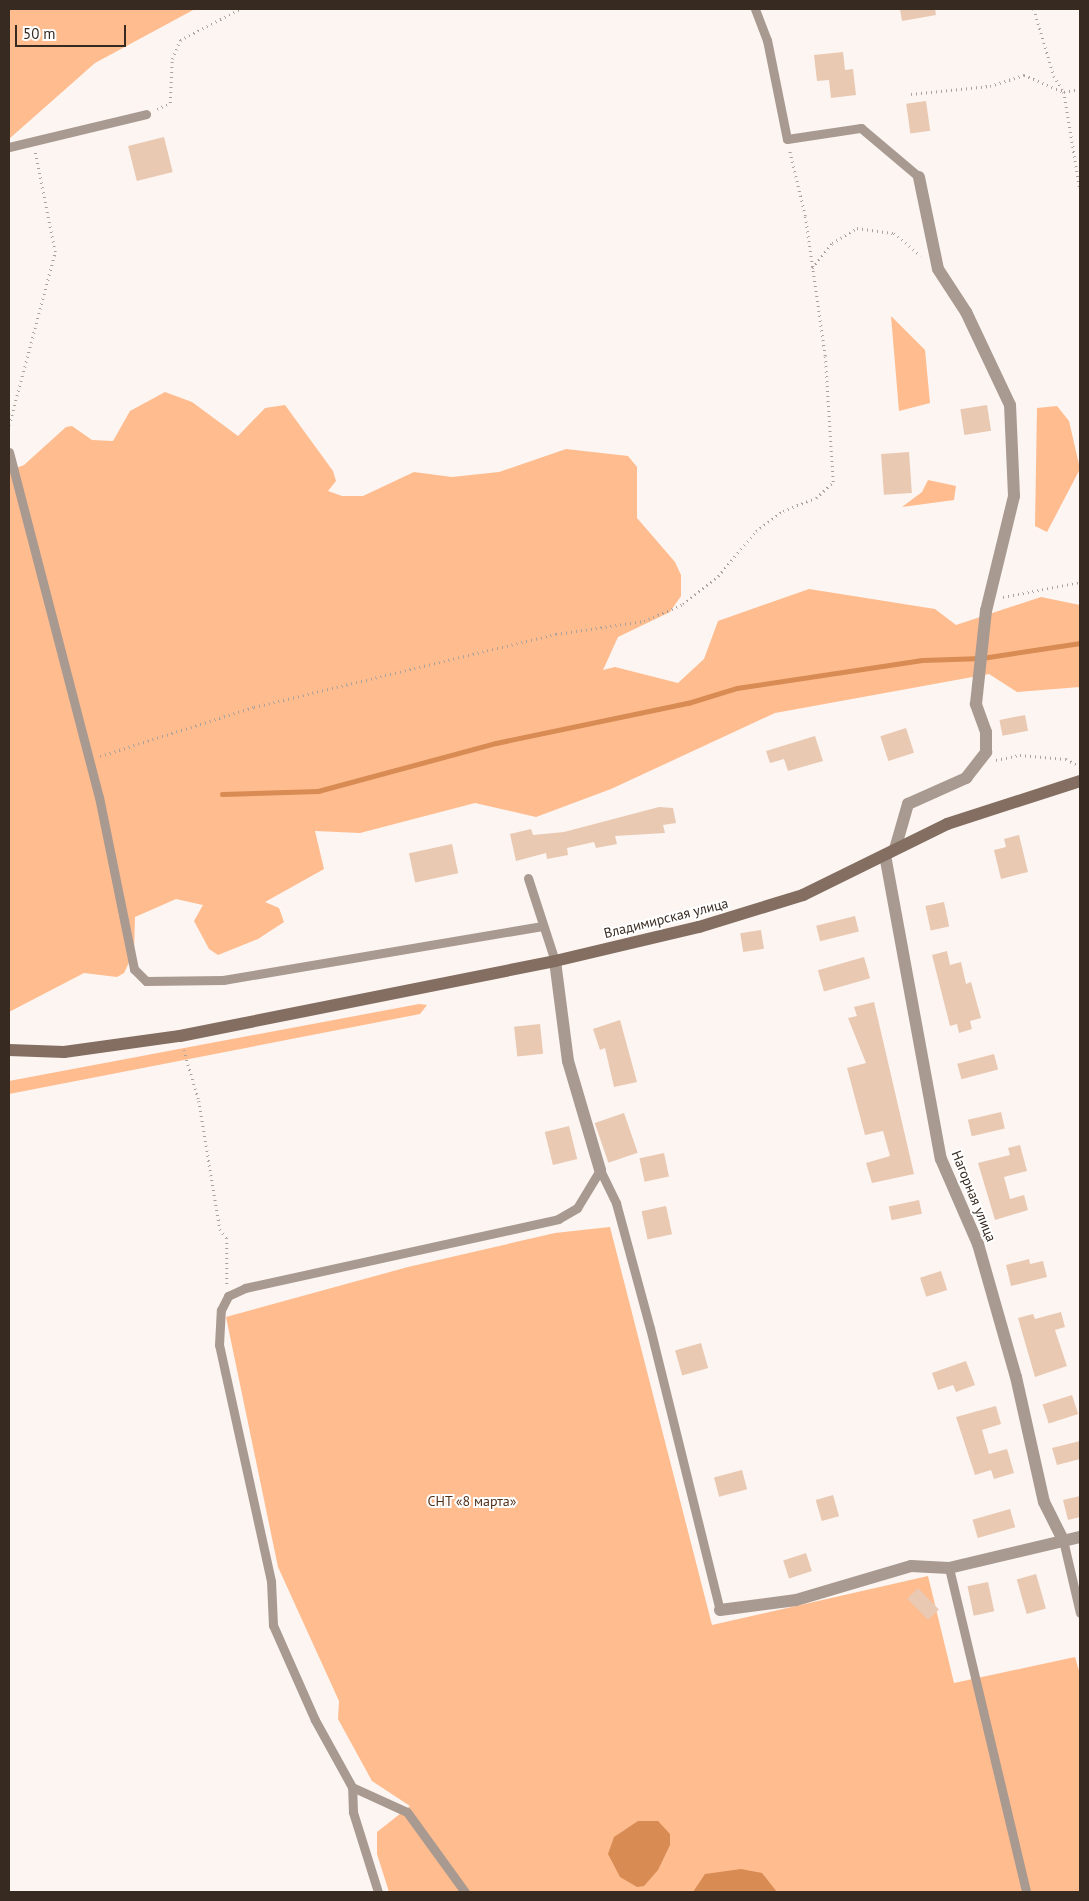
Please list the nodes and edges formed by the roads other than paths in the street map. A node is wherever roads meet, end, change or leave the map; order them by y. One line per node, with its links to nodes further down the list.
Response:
1 (755, 9): 4 (lane)
2 (146, 114): 3 (lane)
3 (9, 147)
4 (919, 177): 7 (street)
5 (9, 452): 9 (lane)
6 (1080, 781): 7 (street, Владимирская улица)
7 (890, 852): 10 (street, Владимирская улица); 14 (street, Нагорная улица)
8 (528, 878): 9 (lane)
9 (542, 926): 10 (lane)
10 (555, 961): 11 (street, Владимирская улица); 12 (street)
11 (9, 1050)
12 (600, 1170): 16 (lane); 18 (lane)
13 (1080, 1537): 14 (street)
14 (1063, 1540): 15 (street); 17 (lane)
15 (949, 1568): 16 (street); 21 (lane)
16 (720, 1610)
17 (1080, 1613)
18 (352, 1787): 19 (lane); 20 (lane)
19 (378, 1892)
20 (464, 1892)
21 (1026, 1892)

